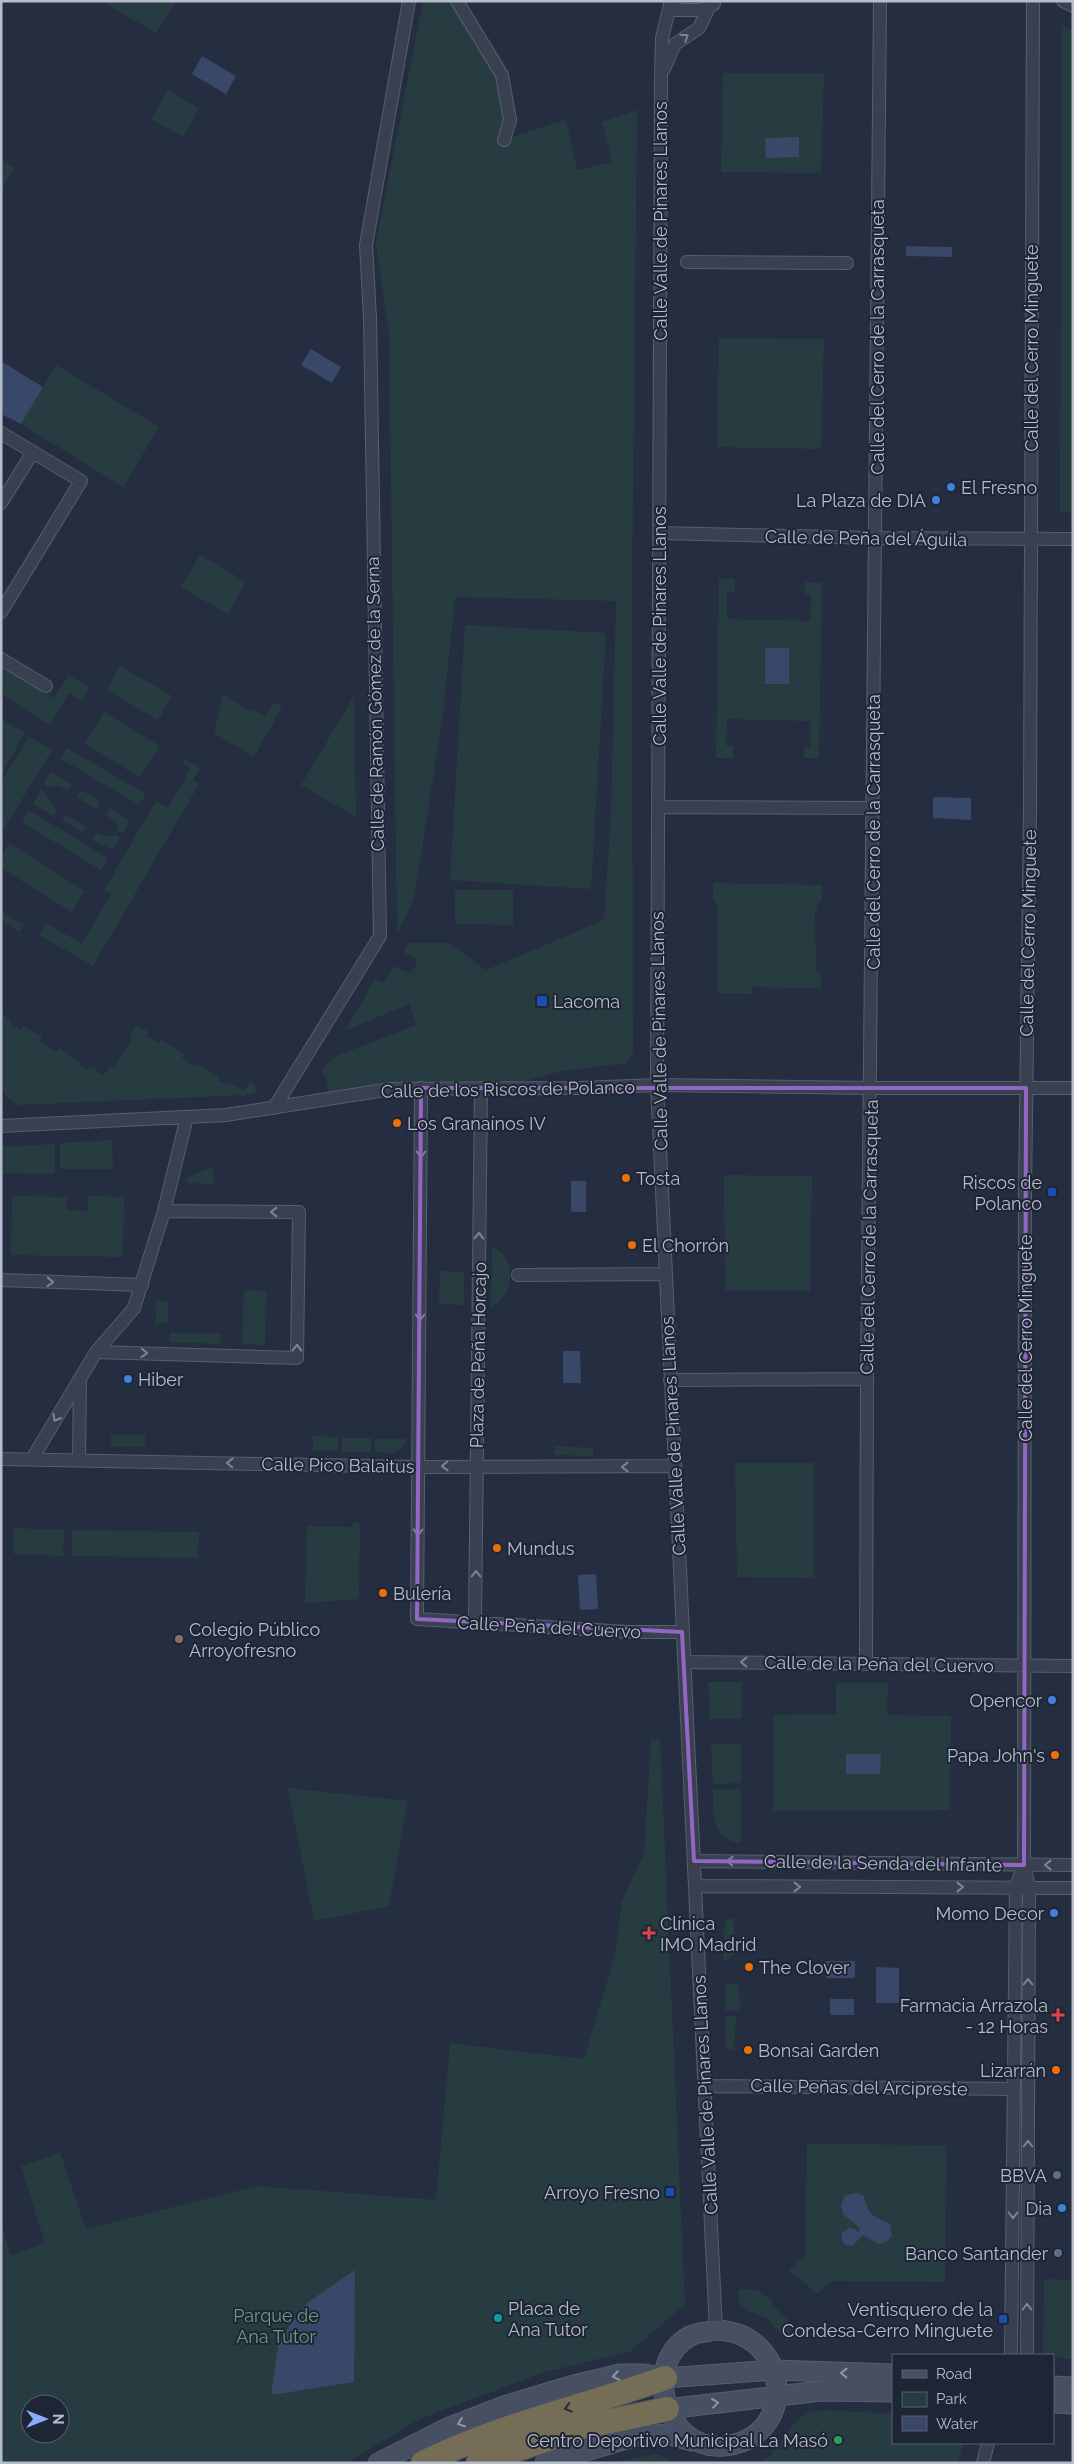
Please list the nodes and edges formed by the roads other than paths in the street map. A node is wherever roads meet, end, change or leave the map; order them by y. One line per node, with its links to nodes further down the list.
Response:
1 (409, 1): 31 (street, Calle de Ramón Gómez de la Serna)
2 (457, 1): 10 (street)
3 (880, 1): 17 (street, Calle del Cerro de la Carrasqueta)
4 (1033, 1): 18 (street, Calle del Cerro Minguete)
5 (1062, 1): 8 (street)
6 (672, 2): 7 (street); 9 (street, Calle Valle de Pinares Llanos)
7 (713, 4): 9 (street, one-way to 7)
8 (1073, 6)
9 (661, 76): 16 (street, Calle Valle de Pinares Llanos)
10 (504, 140)
11 (687, 262): 12 (street)
12 (847, 263)
13 (1, 433): 14 (street)
14 (32, 452): 15 (street); 20 (street)
15 (1, 503)
16 (659, 533): 17 (street, Calle de Peña del Águila); 23 (street, Calle Valle de Pinares Llanos)
17 (876, 538): 18 (street, Calle de Peña del Águila); 24 (street, Calle del Cerro de la Carrasqueta)
18 (1029, 539): 19 (street, Calle de Peña del Águila); 29 (street, Calle del Cerro Minguete)
19 (1073, 539)
20 (1, 612)
21 (1, 659): 22 (street)
22 (46, 686)
23 (658, 807): 24 (street); 25 (street, Calle Valle de Pinares Llanos)
24 (874, 808): 28 (street, Calle del Cerro de la Carrasqueta)
25 (657, 1085): 27 (street, Calle de los Riscos de Polanco); 28 (street, Calle de los Riscos de Polanco); 35 (street, Calle Valle de Pinares Llanos)
26 (421, 1088): 27 (street, Calle de los Riscos de Polanco); 31 (street, Calle de los Riscos de Polanco); 48 (street, one-way to 48)
27 (481, 1088): 46 (street, Plaza de Peña Horcajo, one-way to 27)
28 (871, 1088): 29 (street, Calle de los Riscos de Polanco); 41 (street, Calle del Cerro de la Carrasqueta)
29 (1026, 1088): 30 (street, Calle de los Riscos de Polanco); 53 (street, Calle del Cerro Minguete)
30 (1073, 1088)
31 (274, 1108): 32 (street)
32 (187, 1117): 33 (street); 34 (street)
33 (1, 1126)
34 (164, 1211): 38 (street); 39 (street, one-way to 34)
35 (665, 1274): 36 (street); 42 (street, Calle Valle de Pinares Llanos)
36 (518, 1275)
37 (1, 1280): 38 (street, one-way to 38)
38 (142, 1285): 39 (street)
39 (96, 1352): 40 (street)
40 (80, 1377): 44 (street, one-way to 44); 45 (street)
41 (867, 1379): 42 (street); 52 (street, Calle del Cerro de la Carrasqueta)
42 (670, 1380): 47 (street, Calle Valle de Pinares Llanos)
43 (1, 1459): 44 (street, Calle Pico Balaitus)
44 (32, 1459): 45 (street, Calle Pico Balaitus)
45 (79, 1460): 48 (street, Calle Pico Balaitus, one-way to 45)
46 (477, 1466): 47 (street, Calle Pico Balaitus, one-way to 46); 48 (street, Calle Pico Balaitus, one-way to 48); 49 (street, Plaza de Peña Horcajo, one-way to 46)
47 (674, 1466): 50 (street, Calle Valle de Pinares Llanos)
48 (419, 1467): 49 (street, Calle Peña del Cuervo, one-way to 49)
49 (475, 1623): 50 (street, Calle Peña del Cuervo)
50 (682, 1632): 51 (street, Calle Valle de Pinares Llanos)
51 (684, 1662): 52 (street, Calle de la Peña del Cuervo, one-way to 51); 55 (street, Calle Valle de Pinares Llanos)
52 (866, 1664): 53 (street, Calle de la Peña del Cuervo)
53 (1024, 1666): 54 (street, Calle de la Peña del Cuervo); 56 (street, Calle del Cerro Minguete)
54 (1073, 1666)
55 (694, 1861): 56 (street, Calle de la Senda del Infante, one-way to 55); 58 (street, Calle Valle de Pinares Llanos)
56 (1024, 1865): 57 (street, Calle de la Senda del Infante, one-way to 56); 59 (street, Calle del Cerro Minguete)
57 (1073, 1865)
58 (696, 1886): 59 (street, Calle de la Senda del Infante, one-way to 59); 61 (street, Calle Valle de Pinares Llanos)
59 (1022, 1887): 60 (street, Calle de la Senda del Infante); 62 (street, Calle del Cerro Minguete); 65 (street, Calle del Cerro Minguete, one-way to 59)
60 (1073, 1888)
61 (704, 2086): 62 (street, Calle Peñas del Arcipreste); 63 (street, Calle Valle de Pinares Llanos)
62 (1014, 2089): 64 (street, Calle del Cerro Minguete, one-way to 64)
63 (716, 2330): 66 (street); 68 (street)
64 (1011, 2354)
65 (1027, 2354)
66 (774, 2370): 67 (street, one-way to 66); 68 (street); 72 (street)
67 (892, 2374)
68 (665, 2378): 75 (street); 78 (street, one-way to 78); 79 (highway, one-way to 79)
69 (1054, 2386): 70 (street)
70 (1073, 2387)
71 (892, 2392): 72 (street)
72 (776, 2396): 75 (street, one-way to 72); 76 (street)
73 (1054, 2403): 74 (street)
74 (1073, 2404)
75 (667, 2409): 76 (street); 80 (highway)
76 (694, 2442): 81 (street)
77 (988, 2444): 82 (street)
78 (378, 2463)
79 (424, 2463)
80 (478, 2463)
81 (545, 2463)
82 (983, 2463)

